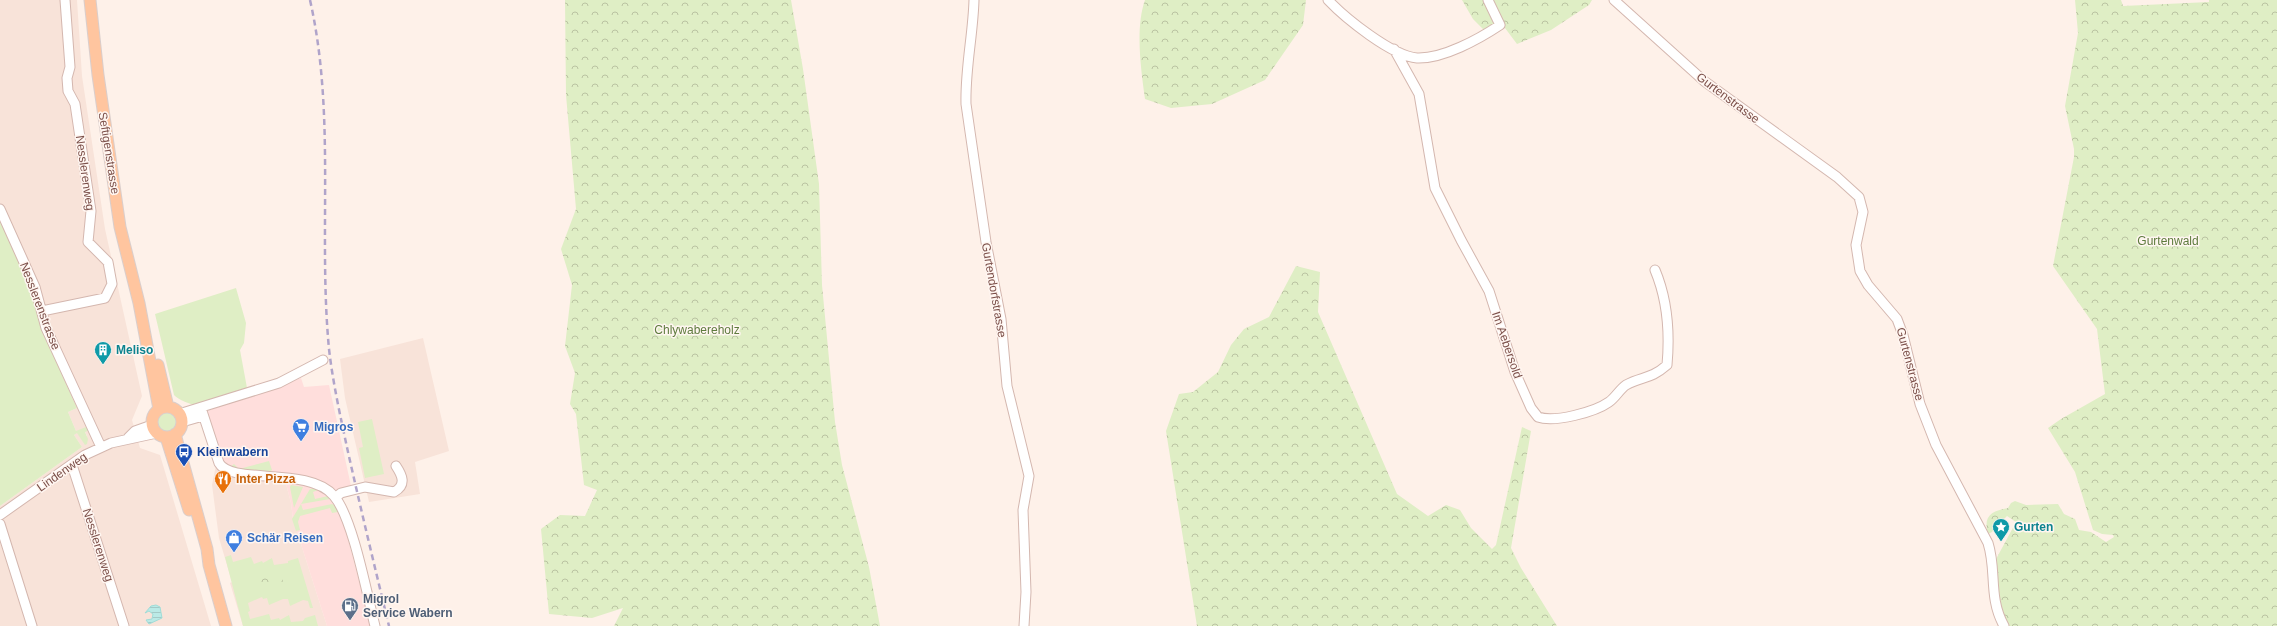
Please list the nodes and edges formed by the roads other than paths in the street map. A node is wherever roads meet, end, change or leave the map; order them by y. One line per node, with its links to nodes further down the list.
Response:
1 (64, 0): 10 (street, Nesslerenweg)
2 (90, 0): 12 (main road, Seftigenstrasse)
3 (974, 0): 26 (street, Gurtendorfstrasse)
4 (1328, 0): 7 (street)
5 (1488, 0): 7 (street)
6 (1614, 0): 27 (street, Gurtenstrasse)
7 (1394, 48): 9 (street, Im Aebersold)
8 (0, 209): 10 (street, Nesslerenstrasse)
9 (1655, 270)
10 (42, 311): 16 (street, Nesslerenstrasse)
11 (323, 360): 13 (street)
12 (163, 408): 14 (main road); 15 (main road)
13 (202, 412): 14 (street); 19 (street)
14 (180, 418): 15 (main road)
15 (162, 432): 16 (street, Lindenweg); 24 (main road)
16 (101, 447): 17 (street, Lindenweg)
17 (72, 465): 20 (street, Lindenweg); 23 (street, Nesslerenweg)
18 (396, 466): 19 (street)
19 (336, 497): 25 (street)
20 (0, 515)
21 (0, 524): 22 (street)
22 (32, 626)
23 (124, 626)
24 (226, 626)
25 (375, 626)
26 (1024, 626)
27 (2004, 626)

